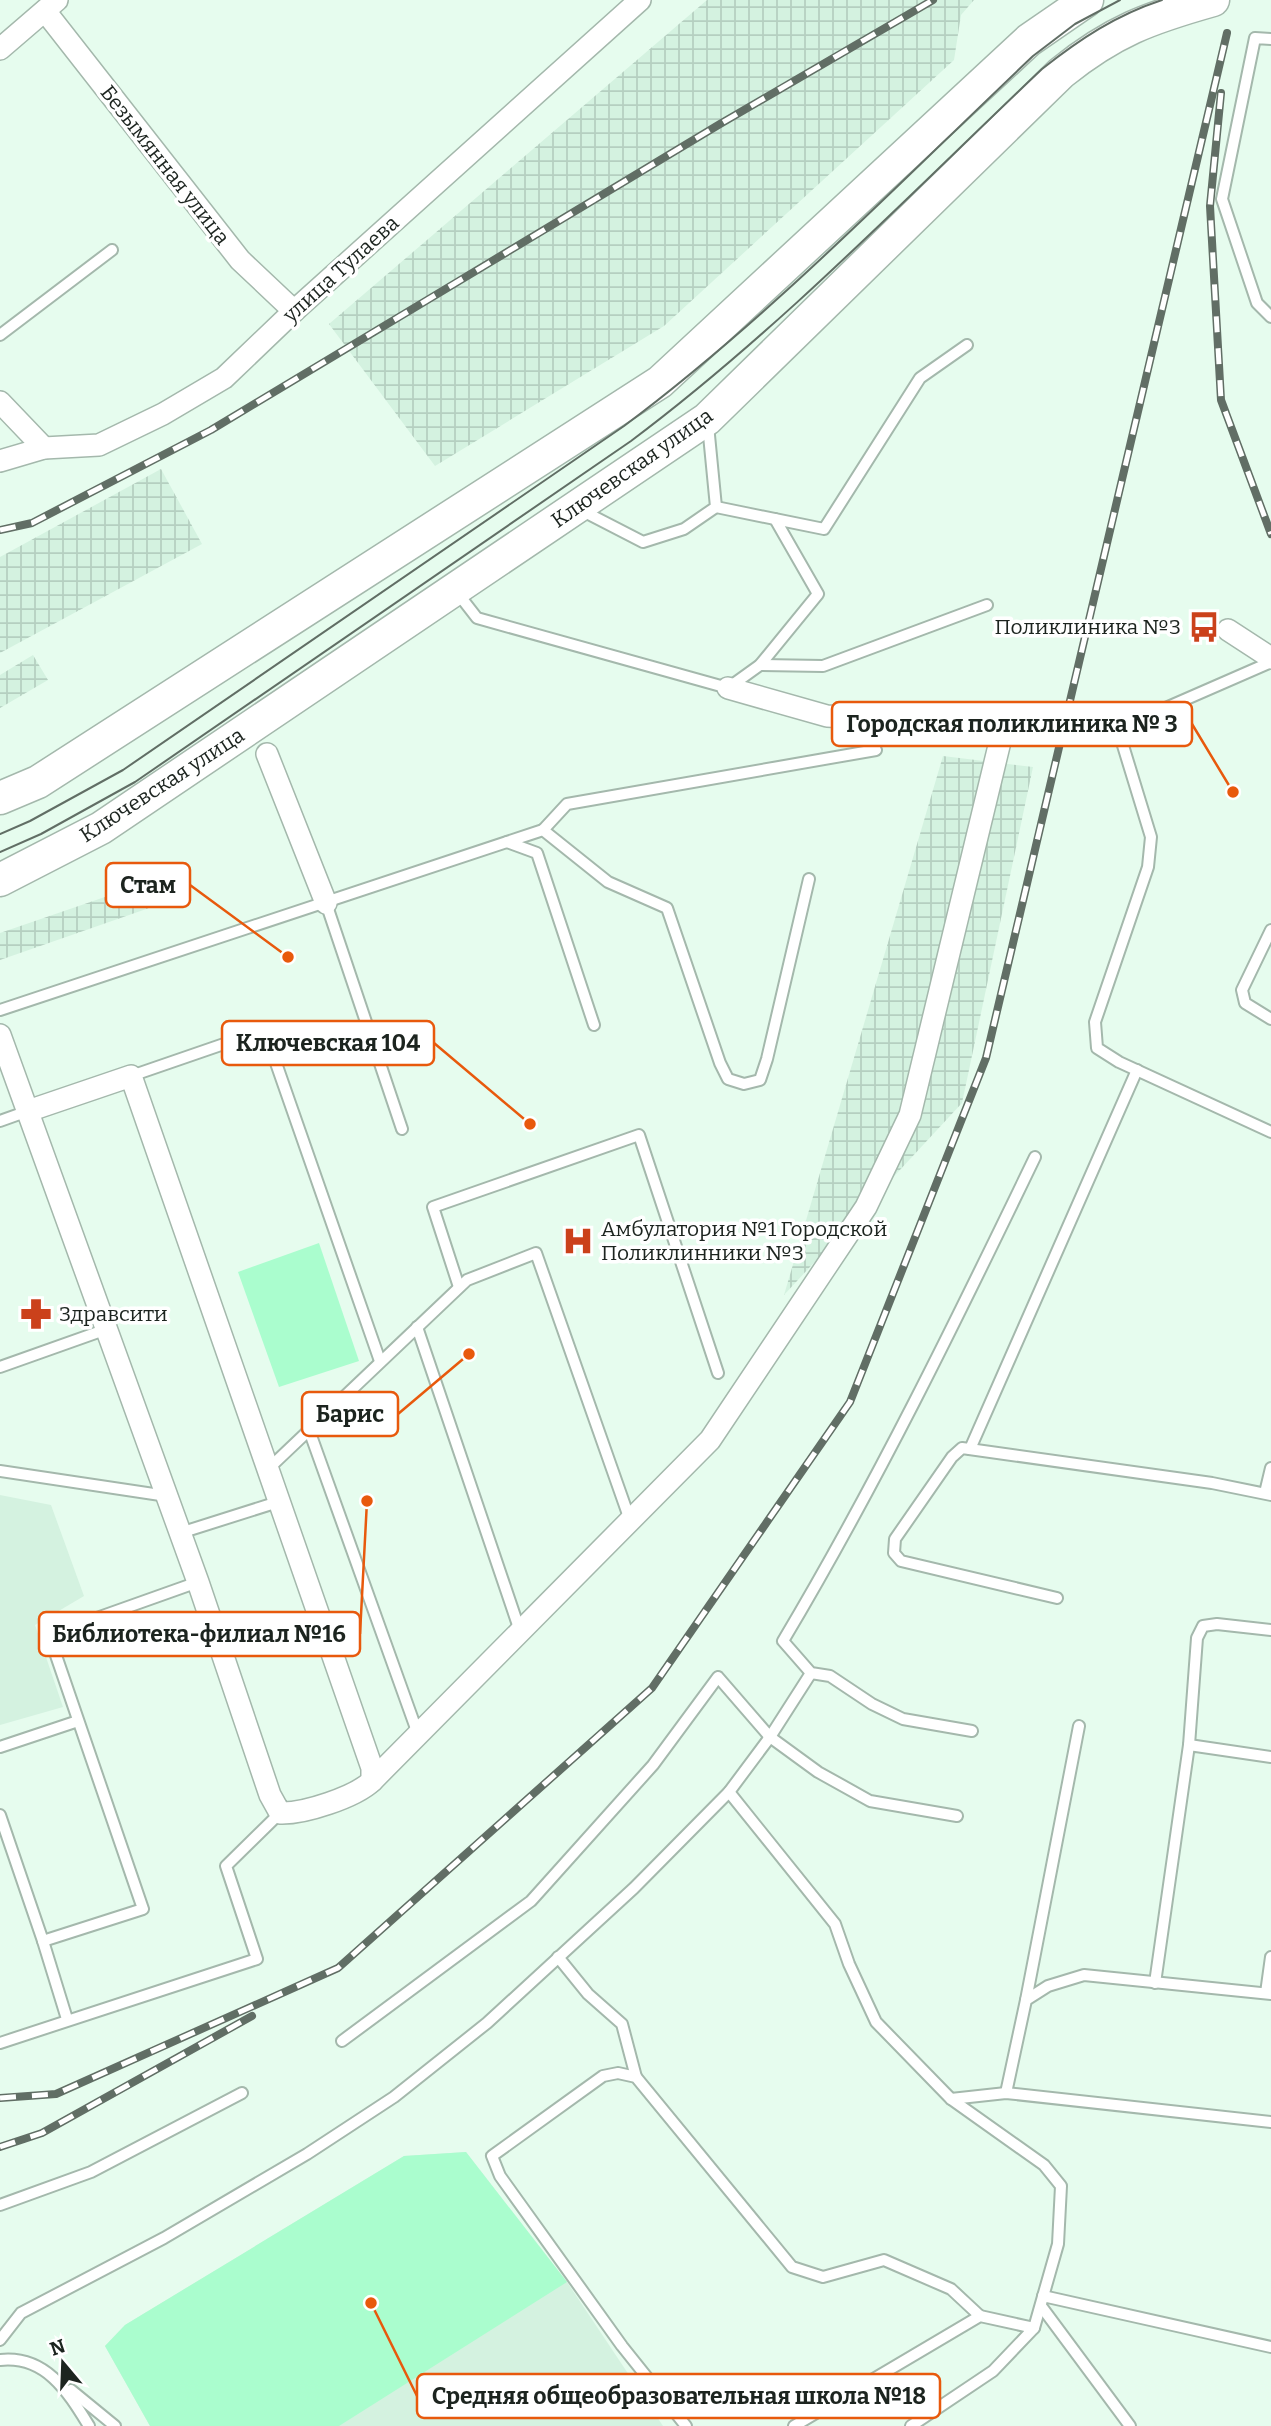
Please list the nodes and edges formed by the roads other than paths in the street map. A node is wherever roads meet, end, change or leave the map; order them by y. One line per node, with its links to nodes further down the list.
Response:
1 (640, 0): 8 (street, улица Тулаева)
2 (1087, 0): 27 (main road)
3 (1213, 0): 13 (main road, Ключевская улица)
4 (51, 5): 6 (street); 8 (street, Безымянная улица)
5 (1271, 38): 9 (lane)
6 (0, 49)
7 (112, 250): 10 (lane)
8 (294, 311): 14 (street, улица Тулаева)
9 (1271, 317)
10 (0, 335)
11 (967, 345): 18 (lane)
12 (0, 402): 14 (street)
13 (707, 419): 16 (lane); 17 (main road, Ключевская улица)
14 (44, 448): 15 (street, улица Тулаева)
15 (0, 461)
16 (716, 507): 17 (lane); 18 (lane)
17 (577, 508): 19 (main road, Ключевская улица)
18 (775, 519): 23 (lane)
19 (455, 590): 24 (lane); 25 (main road, Ключевская улица)
20 (987, 605): 23 (lane)
21 (1228, 630): 22 (street)
22 (1271, 660): 38 (lane)
23 (760, 665): 24 (lane)
24 (728, 688): 59 (street)
25 (260, 741): 31 (main road, Ключевская улица); 32 (street)
26 (876, 750): 28 (lane)
27 (0, 797)
28 (543, 830): 29 (lane); 30 (lane)
29 (507, 842): 32 (lane); 36 (lane)
30 (809, 879)
31 (0, 880)
32 (326, 903): 34 (lane); 42 (lane)
33 (1271, 930): 35 (lane)
34 (0, 1010)
35 (1271, 1019)
36 (594, 1025)
37 (0, 1035): 40 (street)
38 (1137, 1070): 43 (lane); 52 (lane)
39 (131, 1076): 40 (street); 48 (lane); 54 (street)
40 (28, 1111): 41 (lane); 47 (street)
41 (0, 1121)
42 (402, 1129)
43 (1271, 1132)
44 (1035, 1157): 65 (lane)
45 (459, 1287): 46 (lane); 50 (lane); 59 (lane)
46 (417, 1327): 48 (lane); 64 (lane)
47 (107, 1329): 49 (lane); 57 (street)
48 (380, 1361): 51 (lane)
49 (0, 1367)
50 (718, 1373)
51 (309, 1430): 54 (lane); 69 (lane)
52 (970, 1449): 56 (lane); 62 (lane)
53 (1271, 1468): 56 (lane)
54 (267, 1470): 58 (street)
55 (0, 1471): 57 (lane)
56 (1268, 1494)
57 (167, 1496): 60 (street)
58 (278, 1502): 60 (lane); 74 (street)
59 (630, 1520): 64 (street)
60 (180, 1533): 61 (street)
61 (198, 1582): 66 (lane); 76 (street)
62 (1057, 1598)
63 (1271, 1630): 71 (lane)
64 (520, 1632): 69 (street)
65 (811, 1673): 68 (lane); 70 (lane)
66 (78, 1721): 72 (lane); 79 (lane)
67 (1079, 1726): 84 (lane)
68 (971, 1731)
69 (418, 1734): 74 (street)
70 (769, 1737): 75 (lane); 78 (lane); 86 (lane)
71 (1189, 1745): 73 (lane); 82 (lane)
72 (0, 1747)
73 (1271, 1757)
74 (372, 1781): 76 (street)
75 (729, 1792): 80 (lane); 91 (lane)
76 (280, 1813): 85 (lane)
77 (0, 1815): 79 (lane)
78 (957, 1816)
79 (43, 1941): 85 (lane)
80 (558, 1957): 88 (lane); 97 (lane)
81 (1271, 1957): 83 (lane)
82 (1155, 1983): 83 (lane); 84 (lane)
83 (1268, 1993)
84 (1026, 2000): 90 (lane)
85 (67, 2019): 87 (lane)
86 (342, 2041)
87 (0, 2043)
88 (636, 2077): 95 (lane); 103 (lane)
89 (242, 2093): 93 (lane)
90 (1006, 2093): 91 (lane); 92 (lane)
91 (951, 2099): 94 (lane)
92 (1271, 2122)
93 (0, 2205)
94 (1042, 2301): 96 (lane); 98 (lane); 106 (lane)
95 (980, 2316): 96 (lane); 104 (lane)
96 (1034, 2328): 105 (lane)
97 (0, 2340)
98 (1271, 2347)
99 (0, 2360): 100 (lane)
100 (63, 2384): 101 (lane); 102 (lane)
101 (89, 2426)
102 (114, 2426)
103 (685, 2426)
104 (794, 2426)
105 (911, 2426)
106 (1130, 2426)

